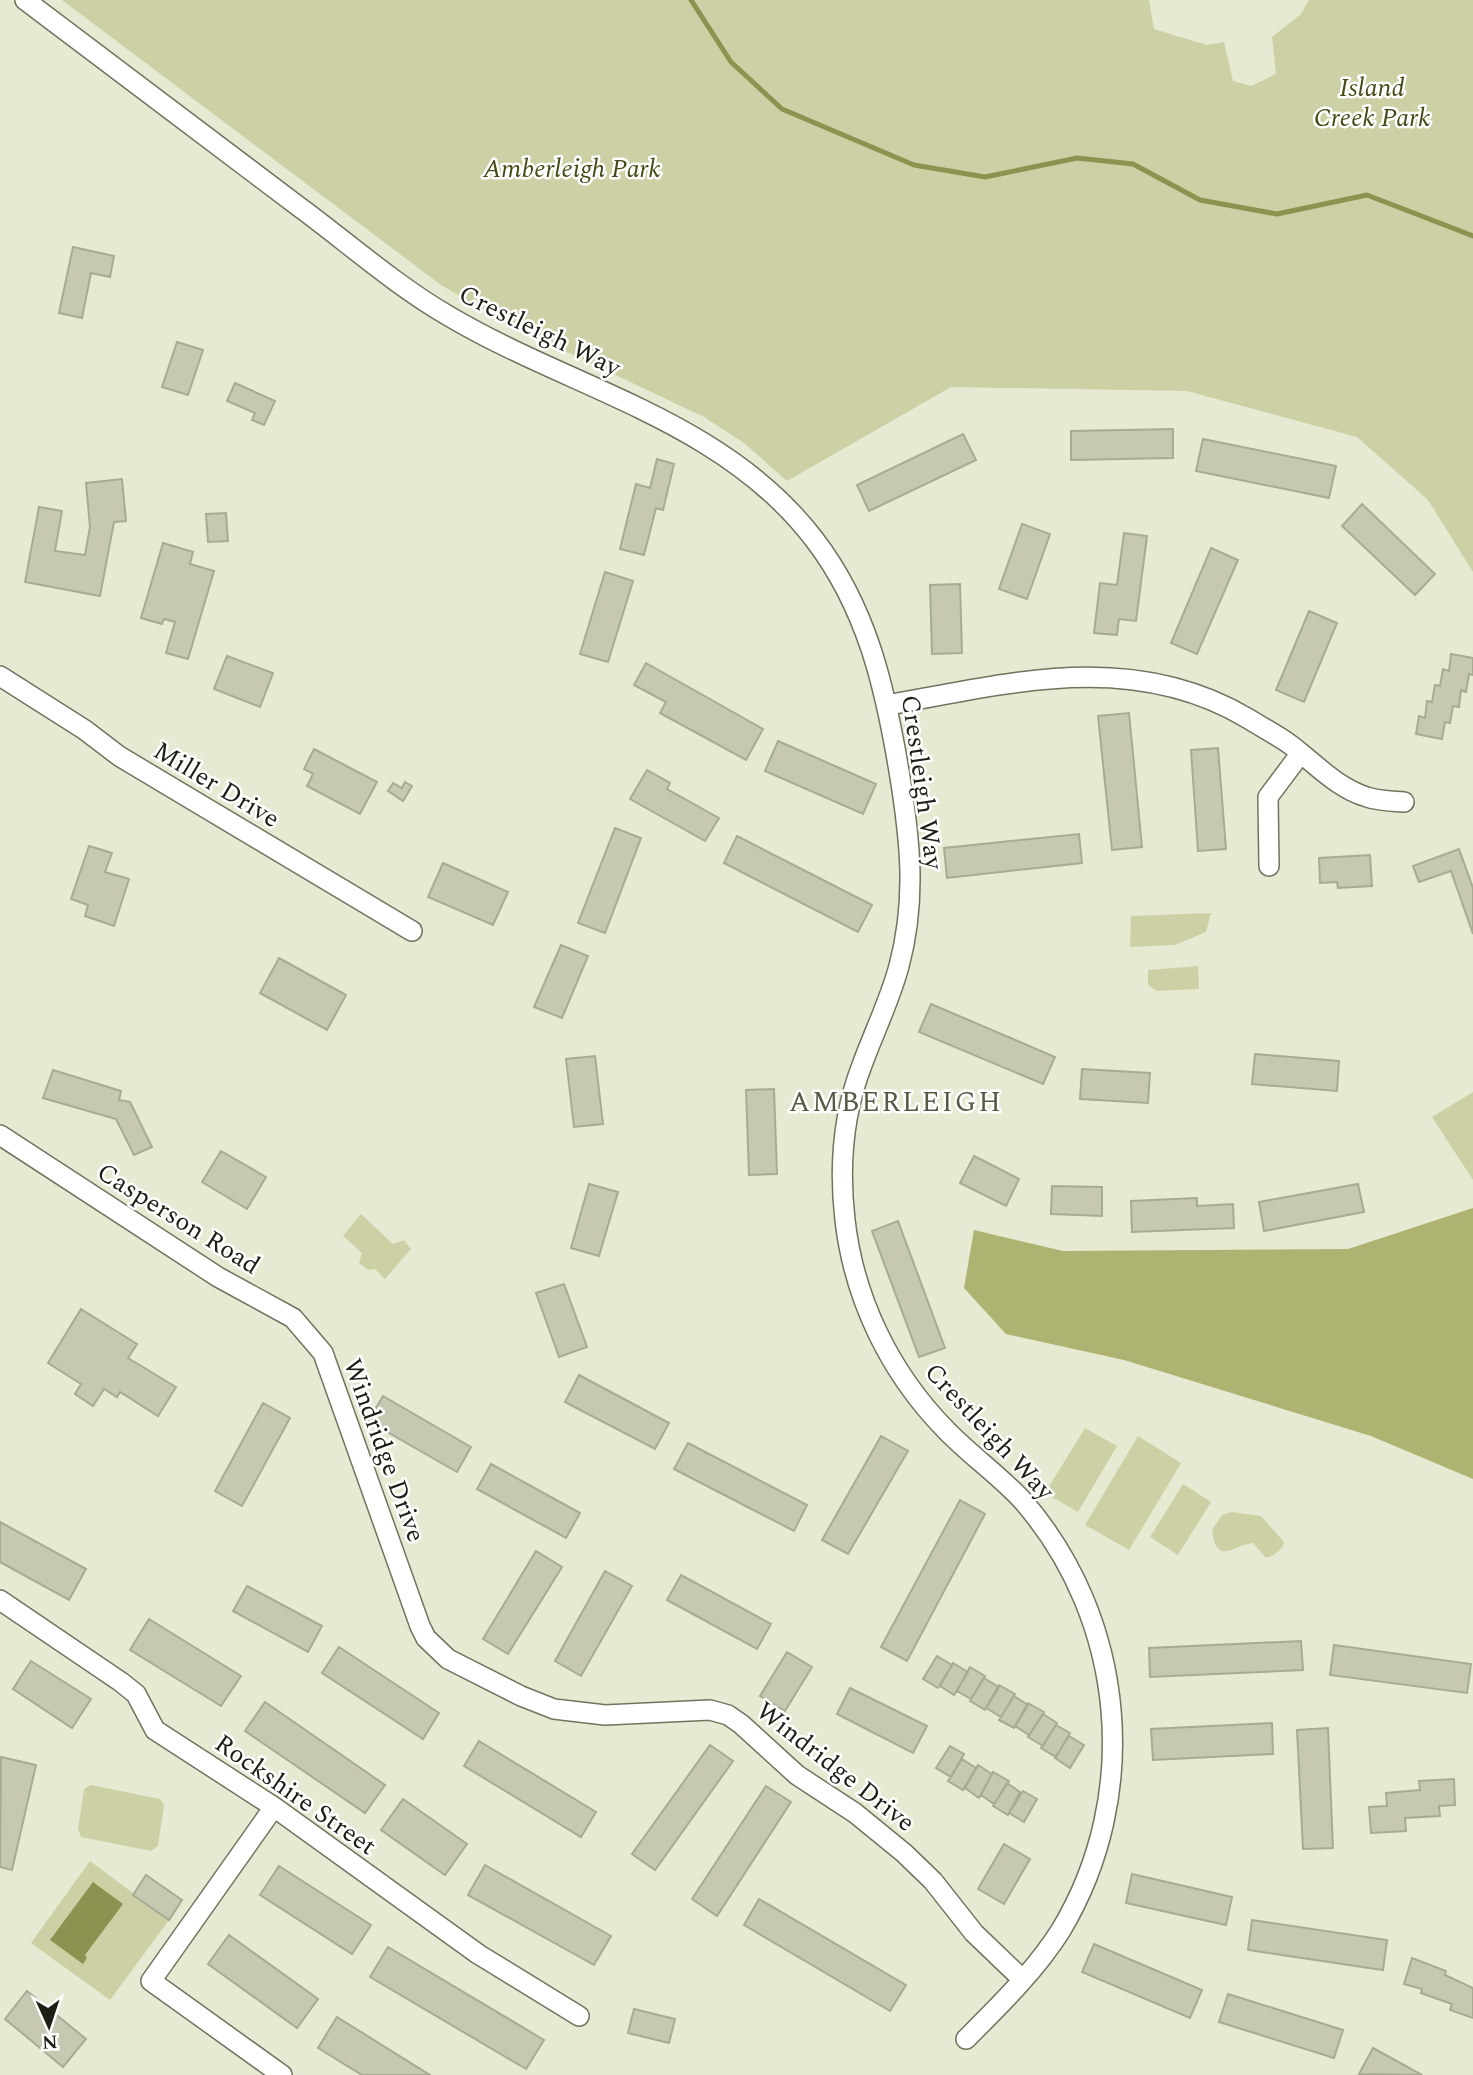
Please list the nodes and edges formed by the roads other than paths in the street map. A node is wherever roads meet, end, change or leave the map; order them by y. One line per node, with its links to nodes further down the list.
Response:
1 (25, 0): 3 (street, Crestleigh Way)
2 (0, 676): 7 (street, Miller Drive)
3 (887, 705): 4 (street); 12 (street, Crestleigh Way)
4 (1301, 753): 5 (street); 6 (street)
5 (1404, 802)
6 (1269, 866)
7 (412, 931)
8 (0, 1135): 9 (street, Casperson Road)
9 (323, 1353): 12 (street, Windridge Drive)
10 (2, 1606): 11 (street, Rockshire Street)
11 (274, 1807): 13 (street, Rockshire Street); 15 (street)
12 (1022, 1979): 14 (street, Crestleigh Way)
13 (579, 2017)
14 (966, 2039)
15 (282, 2075)

